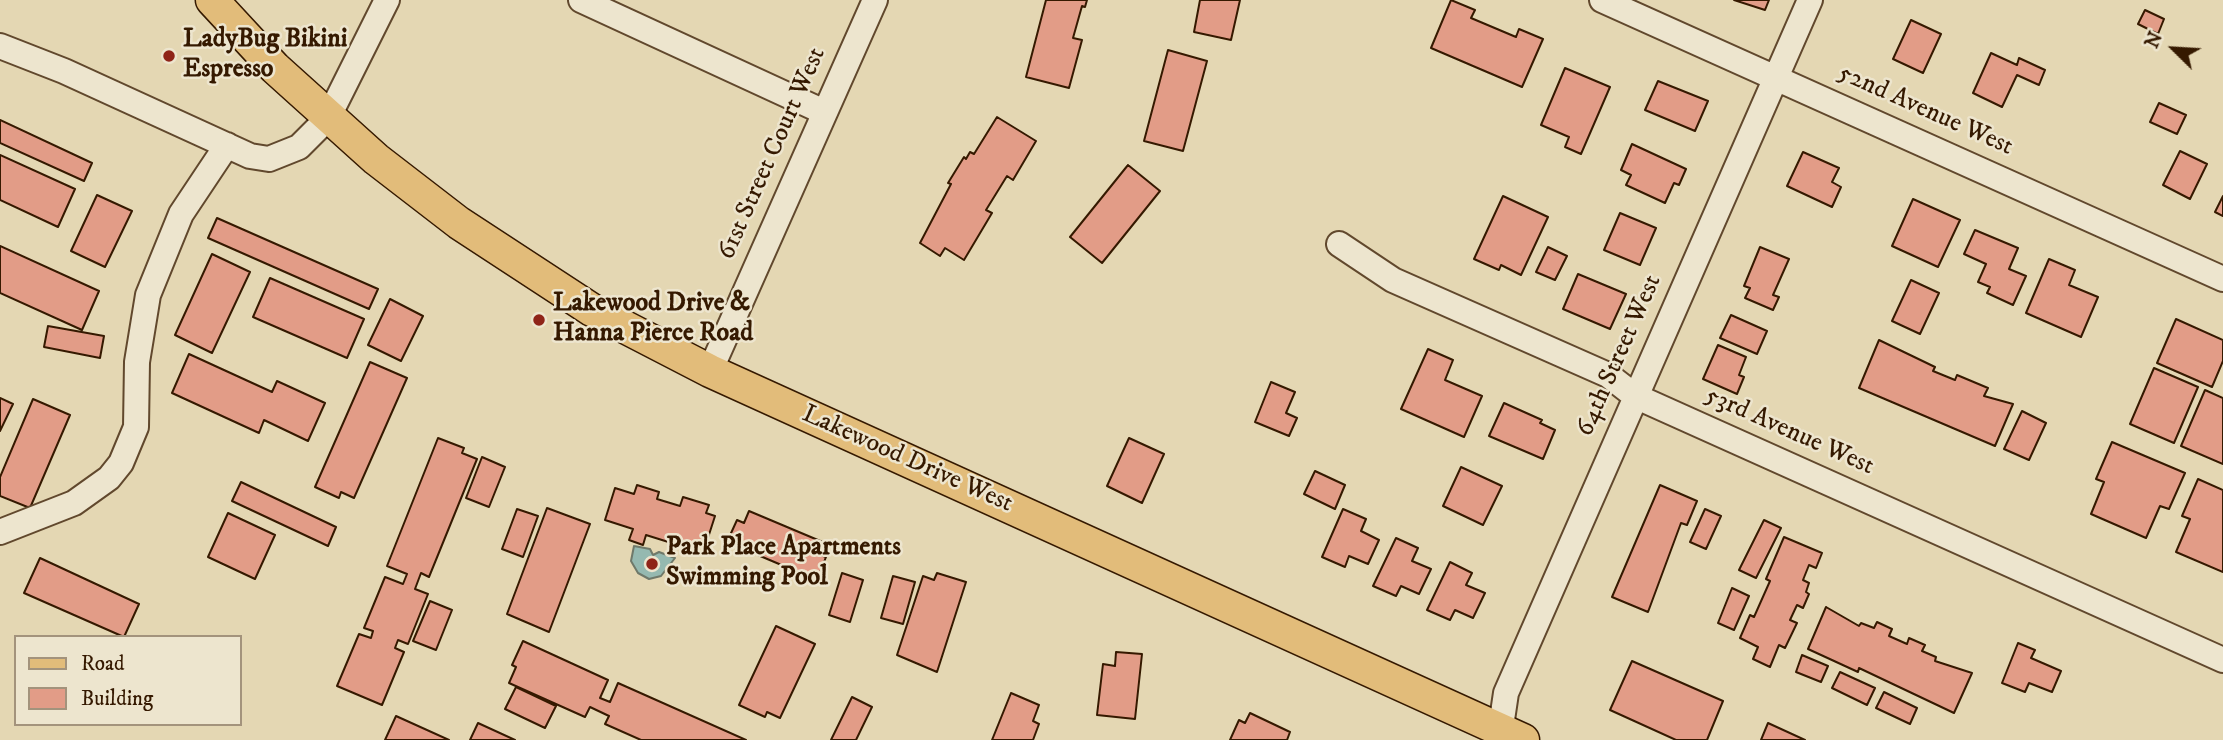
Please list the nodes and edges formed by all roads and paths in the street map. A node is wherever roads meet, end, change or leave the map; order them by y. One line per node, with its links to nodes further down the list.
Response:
1 (212, 0): 10 (main road, Lakewood Drive West)
2 (387, 0): 10 (street)
3 (581, 0): 9 (street)
4 (875, 0): 9 (street, 61st Street Court West)
5 (1602, 0): 8 (street, 52nd Avenue West)
6 (1810, 0): 8 (street, 64th Street West)
7 (0, 46): 11 (street)
8 (1775, 75): 13 (street, 52nd Avenue West); 15 (street, 64th Street West)
9 (824, 112): 14 (street, 61st Street Court West)
10 (328, 118): 11 (street); 14 (main road, Lakewood Drive West)
11 (227, 145): 16 (street)
12 (1339, 244): 15 (street, 53rd Avenue West)
13 (2223, 279)
14 (710, 371): 18 (main road, Lakewood Drive West)
15 (1635, 396): 17 (street, 53rd Avenue West); 18 (street, 64th Street West)
16 (0, 532)
17 (2223, 660)
18 (1507, 737)

